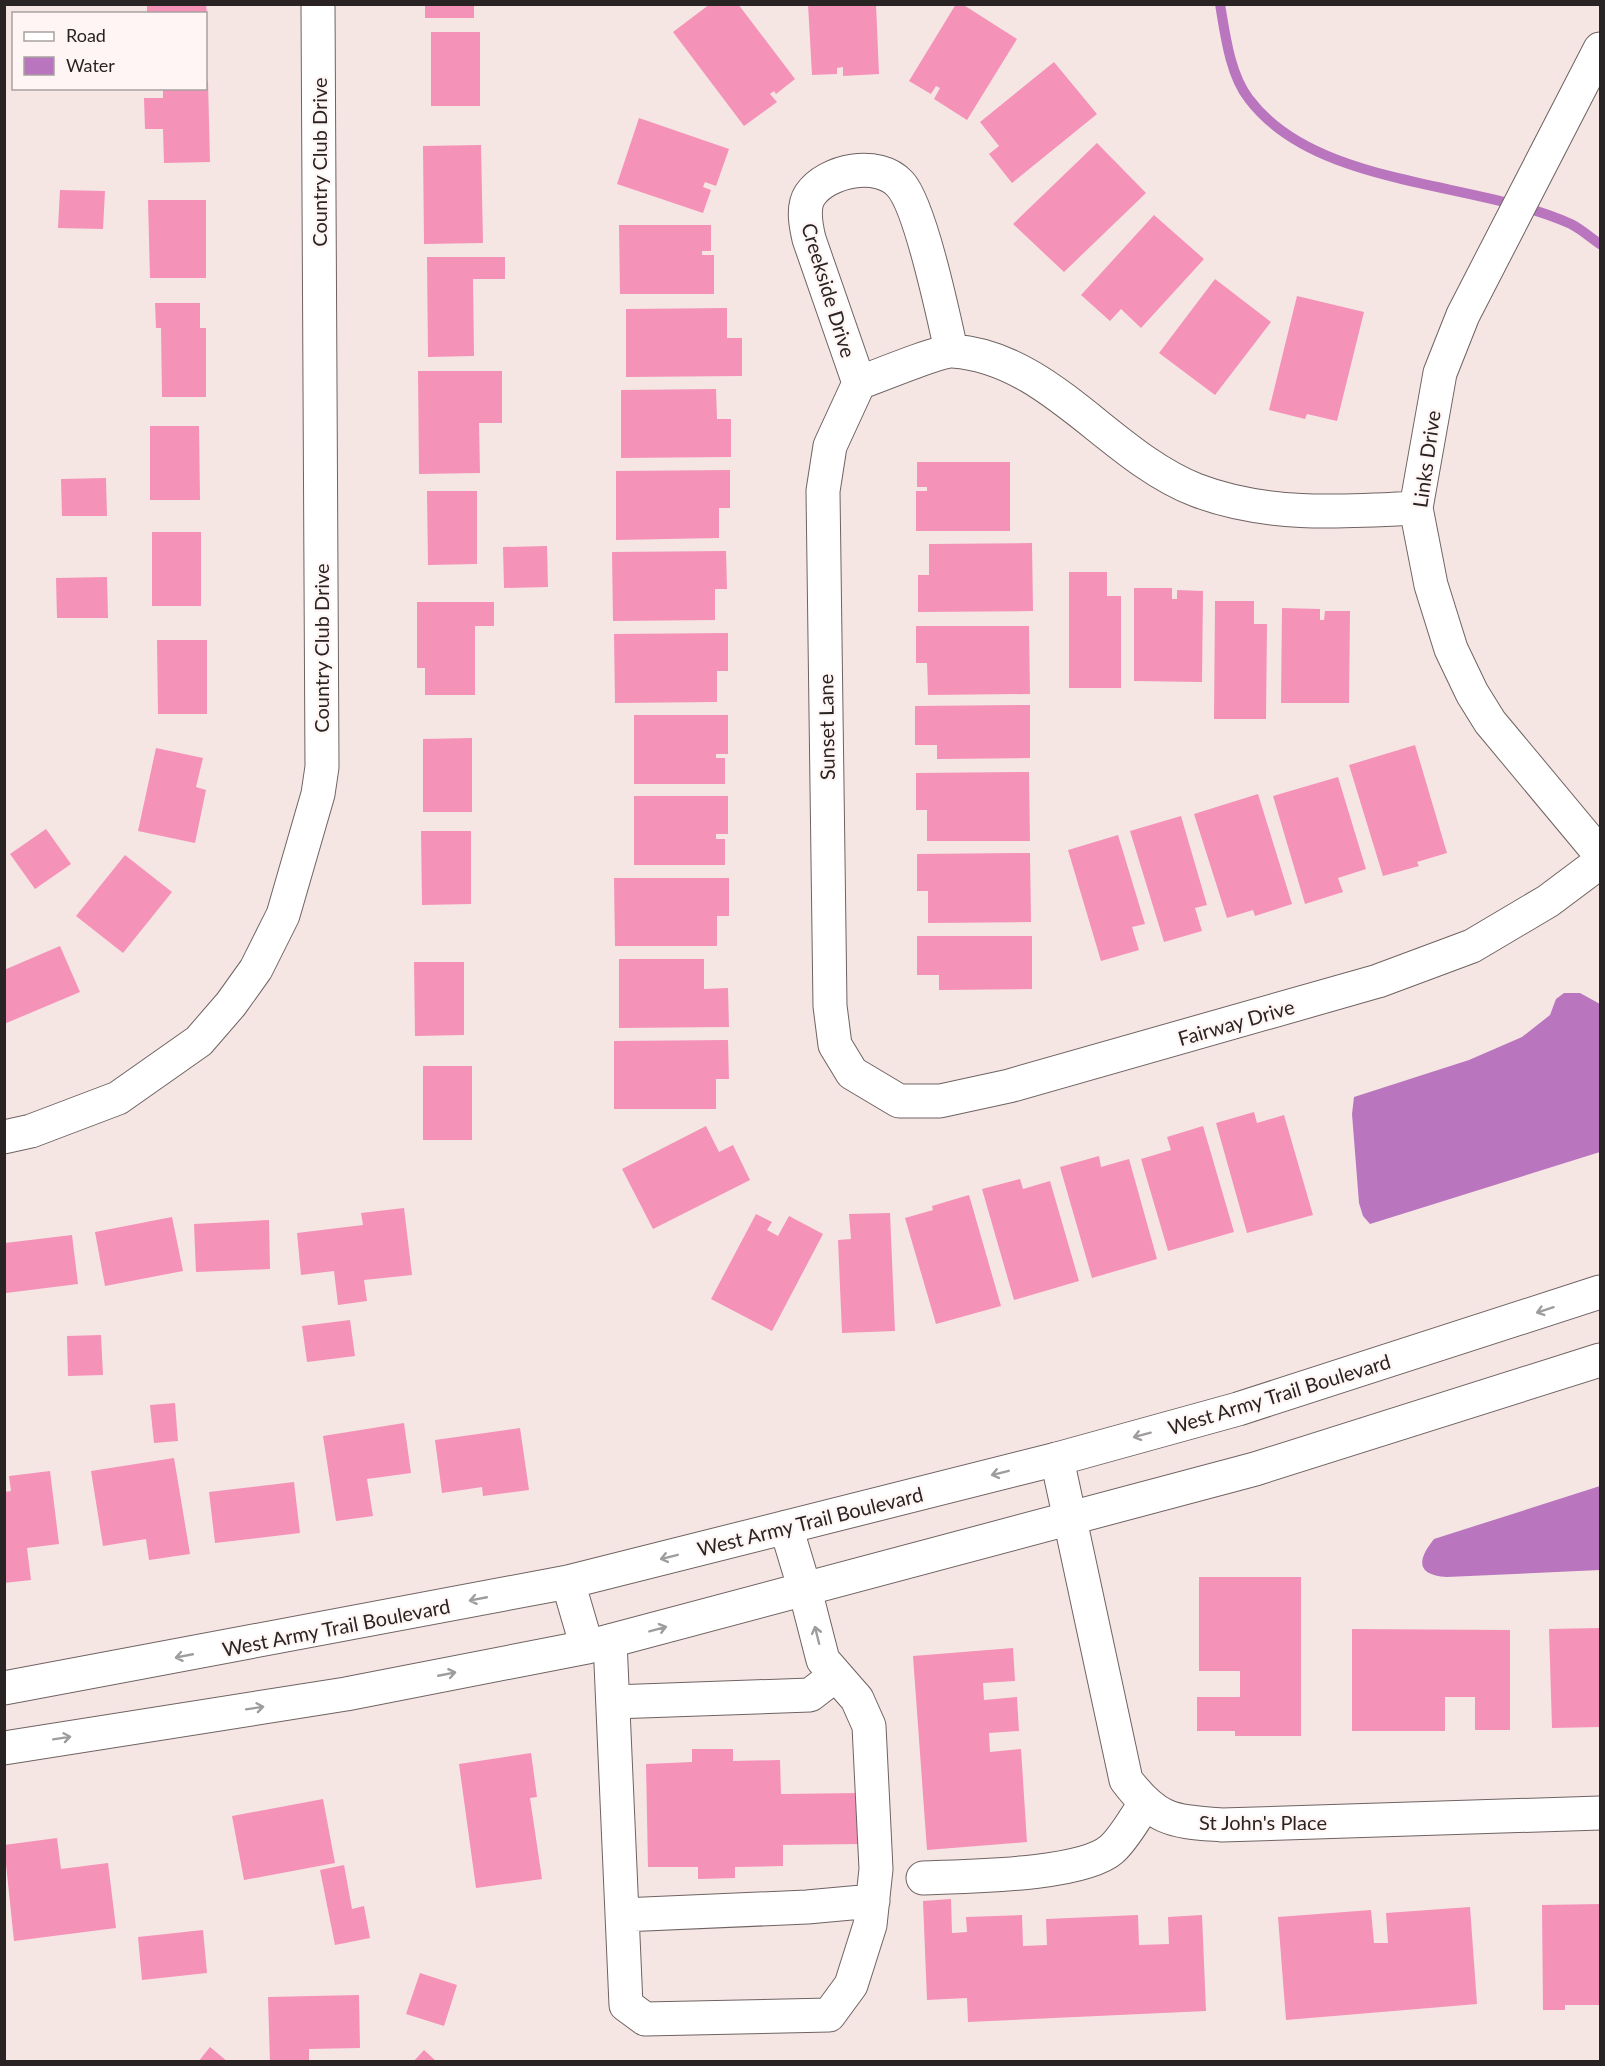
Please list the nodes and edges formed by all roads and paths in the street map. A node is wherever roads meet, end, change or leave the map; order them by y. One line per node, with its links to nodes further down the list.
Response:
1 (318, 4): 9 (street, Country Club Drive)
2 (1600, 49): 5 (street, Links Drive)
3 (951, 350): 4 (street, Creekside Drive); 4 (street, Creekside Drive); 5 (street)
4 (858, 383): 8 (street, Sunset Lane)
5 (1416, 508): 6 (street, Links Drive)
6 (1600, 854)
7 (1600, 862): 8 (street, Fairway Drive)
8 (852, 1073)
9 (4, 1137)
10 (1600, 1292): 12 (street, West Army Trail Boulevard, one-way to 12)
11 (1600, 1360): 13 (street)
12 (1057, 1459): 13 (street, St John's Place); 14 (street, West Army Trail Boulevard, one-way to 14)
13 (1072, 1519): 16 (street); 22 (street, St John's Place)
14 (786, 1527): 15 (street, West Army Trail Boulevard, one-way to 15); 16 (street)
15 (568, 1582): 17 (street); 19 (street, West Army Trail Boulevard, one-way to 19)
16 (805, 1590): 17 (street, one-way to 16); 18 (street, one-way to 16)
17 (598, 1644): 20 (street); 21 (street, one-way to 17)
18 (836, 1675): 20 (street); 25 (street)
19 (4, 1688)
20 (613, 1702): 26 (street)
21 (4, 1748)
22 (1145, 1804): 23 (street, St John's Place); 24 (street)
23 (1600, 1813)
24 (923, 1878)
25 (873, 1901): 26 (street); 26 (street)
26 (622, 1915)

